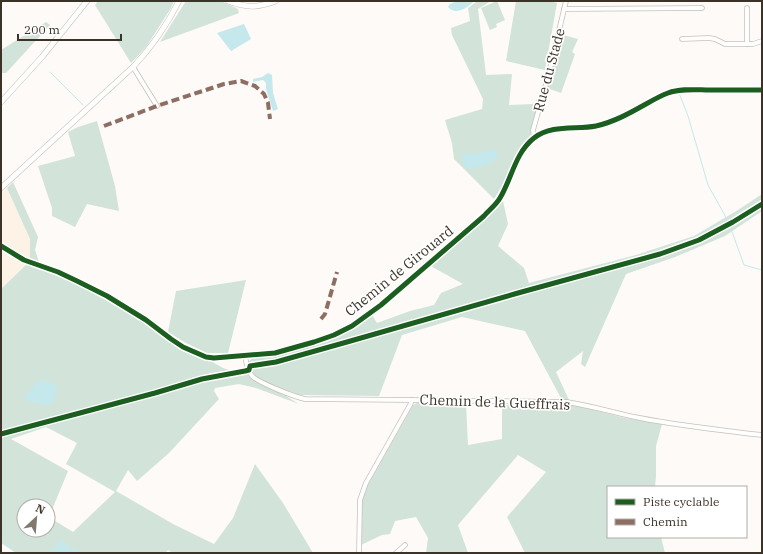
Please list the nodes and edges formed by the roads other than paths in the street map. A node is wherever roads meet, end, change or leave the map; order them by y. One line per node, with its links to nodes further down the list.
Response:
1 (87, 1): 14 (main road)
2 (179, 1): 12 (main road)
3 (228, 1): 4 (main road)
4 (276, 1)
5 (566, 1): 8 (street, Rue du Stade)
6 (702, 8): 8 (street)
7 (746, 8): 11 (street)
8 (564, 10): 16 (street, Rue du Stade)
9 (682, 38): 11 (street)
10 (762, 41): 11 (street)
11 (746, 44)
12 (133, 67): 15 (street); 17 (main road)
13 (762, 90): 16 (street, Chemin de Girouard)
14 (1, 102)
15 (157, 106)
16 (534, 138): 19 (street, Chemin de Girouard)
17 (1, 188)
18 (1, 246): 19 (street, Chemin de Girouard)
19 (245, 355): 20 (street, Chemin de la Gueffrais)
20 (412, 400): 21 (street, Chemin de la Gueffrais); 23 (street)
21 (762, 435)
22 (405, 545): 24 (street)
23 (359, 553)
24 (396, 553)

